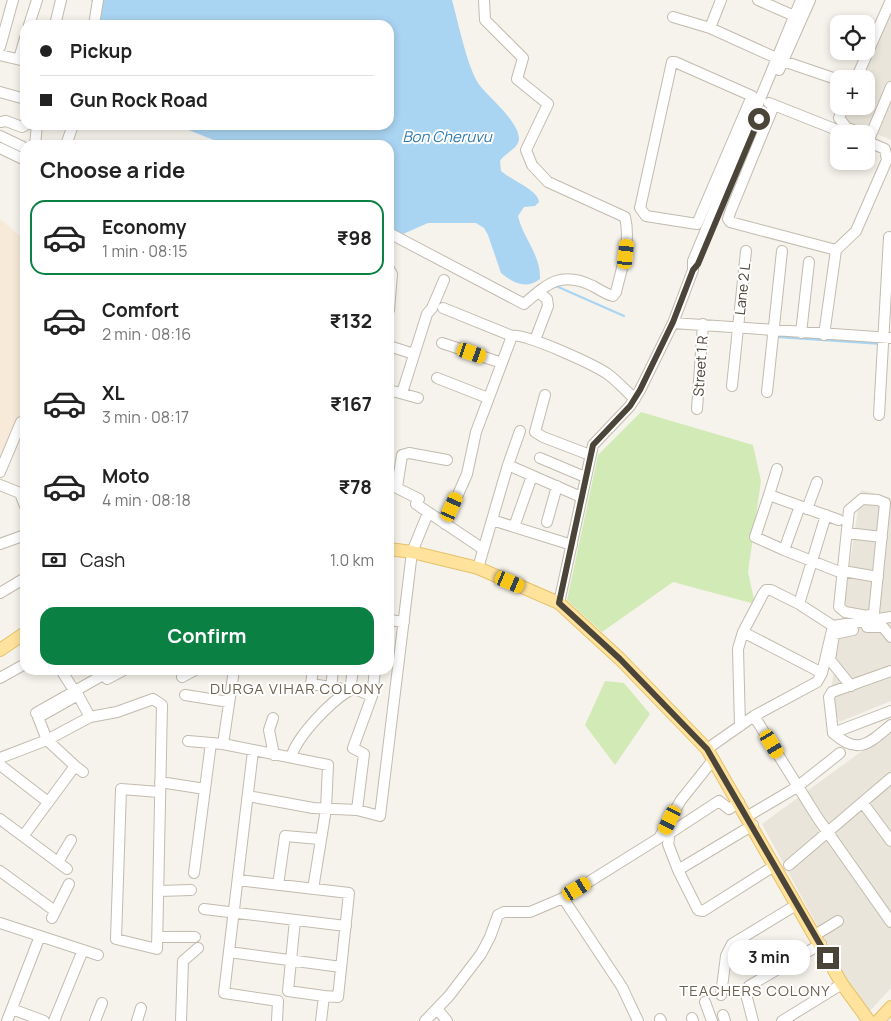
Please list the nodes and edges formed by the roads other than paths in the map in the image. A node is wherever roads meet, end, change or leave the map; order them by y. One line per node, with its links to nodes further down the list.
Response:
1 (13, 0): 17 (street)
2 (37, 0): 13 (street)
3 (61, 0): 14 (street)
4 (98, 0): 15 (street)
5 (484, 0): 49 (street)
6 (721, 0): 16 (street)
7 (758, 0): 12 (street)
8 (801, 0): 12 (street)
9 (810, 0): 12 (street)
10 (891, 0): 21 (street)
11 (673, 16): 16 (street)
12 (798, 18): 20 (street)
13 (31, 20)
14 (56, 20)
15 (95, 20)
16 (710, 28): 20 (street)
17 (0, 47)
18 (0, 56): 19 (street)
19 (20, 60)
20 (780, 60): 22 (street); 26 (street); 38 (street)
21 (860, 70)
22 (830, 77)
23 (891, 87): 28 (street)
24 (0, 92): 25 (street)
25 (20, 98)
26 (770, 103): 30 (street); 38 (street); 39 (street)
27 (0, 122): 29 (street)
28 (872, 125)
29 (20, 126)
30 (830, 127)
31 (0, 136): 35 (street)
32 (875, 140): 34 (street)
33 (875, 143): 45 (street)
34 (891, 145)
35 (20, 146)
36 (0, 148): 37 (street)
37 (20, 158)
38 (723, 188): 38 (street); 39 (street); 40 (street); 43 (street)
39 (729, 215): 40 (street); 45 (street)
40 (716, 221): 43 (street)
41 (394, 236): 49 (street)
42 (889, 237): 58 (street)
43 (704, 241): 51 (street)
44 (782, 250): 54 (street)
45 (836, 250): 56 (street)
46 (746, 251): 53 (street, Lane 2 L)
47 (809, 262): 55 (street)
48 (444, 280): 62 (street)
49 (538, 292): 59 (street)
50 (443, 308): 57 (street)
51 (673, 322): 52 (street); 72 (street)
52 (703, 324): 53 (street); 73 (street, Street 1 R)
53 (738, 327): 54 (street); 65 (street, Lane 2 L)
54 (774, 330): 55 (street); 67 (street)
55 (800, 333): 56 (street)
56 (824, 335): 58 (street)
57 (512, 336): 59 (street); 63 (street)
58 (887, 338): 74 (street)
59 (535, 340): 72 (street)
60 (442, 343): 63 (street)
61 (394, 348): 62 (street)
62 (414, 354): 68 (street)
63 (502, 363): 71 (street)
64 (436, 378): 71 (street)
65 (732, 386)
66 (394, 391): 68 (street)
67 (767, 392)
68 (402, 393): 70 (street)
69 (545, 395): 77 (street)
70 (418, 398)
71 (488, 398): 100 (street)
72 (635, 399): 77 (street)
73 (697, 409)
74 (879, 415)
75 (20, 424): 82 (street)
76 (520, 431): 80 (street)
77 (590, 455): 84 (street)
78 (540, 458): 84 (street)
79 (447, 460): 86 (street)
80 (508, 465): 83 (street); 97 (street)
81 (777, 469): 91 (street)
82 (0, 472)
83 (532, 476): 89 (street); 101 (street)
84 (585, 477): 92 (street)
85 (817, 482): 93 (street)
86 (394, 483)
87 (0, 485): 90 (street)
88 (394, 486): 95 (street)
89 (557, 486): 92 (street); 99 (street)
90 (20, 493)
91 (769, 494): 93 (street); 109 (street)
92 (581, 497): 106 (street)
93 (803, 507): 96 (street); 109 (street)
94 (888, 510): 102 (street); 104 (street)
95 (428, 513): 100 (street); 110 (street)
96 (826, 515): 98 (street); 111 (street)
97 (492, 520): 101 (street); 107 (street)
98 (839, 520)
99 (547, 522)
100 (445, 524): 107 (street)
101 (514, 527): 106 (street)
102 (846, 533): 104 (street); 113 (street)
103 (20, 537): 105 (street)
104 (885, 542): 114 (street)
105 (0, 544)
106 (572, 545): 117 (street)
107 (484, 549): 112 (street)
108 (394, 550): 110 (main road)
109 (784, 550): 111 (street)
110 (412, 552): 112 (main road); 122 (street)
111 (812, 561): 113 (street); 118 (street)
112 (478, 568): 117 (main road)
113 (840, 571): 114 (street); 119 (street)
114 (878, 577): 119 (street)
115 (20, 581): 116 (street)
116 (0, 593)
117 (559, 603): 160 (main road)
118 (799, 604): 123 (street); 124 (street)
119 (873, 617): 120 (street); 123 (street)
120 (891, 617)
121 (394, 621): 122 (street)
122 (404, 622): 174 (street)
123 (833, 626): 130 (street)
124 (743, 632): 130 (street); 152 (street)
125 (20, 636): 127 (main road)
126 (891, 637): 140 (street)
127 (0, 650)
128 (20, 667): 139 (street)
129 (891, 671): 140 (street)
130 (822, 673): 148 (street)
131 (64, 675): 143 (street)
132 (104, 675): 143 (street)
133 (114, 675): 143 (street)
134 (233, 675): 146 (street)
135 (312, 675): 141 (street)
136 (332, 675): 141 (street)
137 (352, 675): 142 (street)
138 (374, 675): 145 (street)
139 (0, 678)
140 (851, 686): 153 (street)
141 (331, 688): 142 (street)
142 (350, 688): 145 (street); 162 (street)
143 (76, 693): 149 (street); 154 (street)
144 (185, 695): 146 (street)
145 (372, 696): 174 (street)
146 (229, 702): 157 (street)
147 (891, 711): 153 (street)
148 (754, 716): 152 (street); 166 (street)
149 (90, 717): 154 (street); 167 (street)
150 (273, 718): 161 (street)
151 (891, 725): 153 (street)
152 (740, 726): 160 (street)
153 (833, 733)
154 (47, 740): 163 (street); 170 (street)
155 (188, 741): 156 (street)
156 (211, 743): 157 (street); 168 (street)
157 (223, 744): 158 (street)
158 (253, 751): 161 (street); 169 (street)
159 (840, 753): 166 (street)
160 (710, 754): 171 (main road); 195 (street)
161 (274, 755): 162 (street)
162 (291, 757): 173 (street)
163 (0, 758)
164 (0, 766): 170 (street)
165 (891, 778): 172 (street)
166 (797, 786): 176 (street); 177 (street)
167 (159, 787): 168 (street); 194 (street); 205 (street)
168 (205, 789): 188 (street)
169 (248, 796): 173 (street); 189 (street)
170 (48, 802): 178 (street)
171 (739, 802): 176 (main road); 186 (street)
172 (863, 803): 177 (street); 181 (street)
173 (326, 809): 174 (street); 179 (street)
174 (357, 810)
175 (0, 819): 178 (street)
176 (750, 821): 184 (main road); 186 (street)
177 (828, 832): 183 (street); 201 (street)
178 (24, 835): 182 (street)
179 (320, 839): 191 (street); 192 (street)
180 (71, 840): 182 (street)
181 (891, 841)
182 (58, 862): 185 (street)
183 (789, 865)
184 (774, 866): 186 (street); 196 (main road)
185 (67, 869)
186 (678, 870)
187 (0, 871): 190 (street)
188 (194, 873)
189 (238, 880): 191 (street); 198 (street)
190 (69, 884)
191 (278, 885): 192 (street)
192 (313, 889): 203 (street)
193 (191, 890): 194 (street)
194 (159, 891): 205 (street)
195 (563, 898): 222 (street); 233 (street)
196 (796, 905): 207 (main road); 215 (street)
197 (204, 909): 198 (street)
198 (234, 911): 199 (street); 210 (street)
199 (295, 920): 203 (street); 212 (street)
200 (838, 921): 207 (street)
201 (891, 922)
202 (1, 925): 204 (street)
203 (346, 926): 213 (street)
204 (40, 936): 209 (street); 221 (street)
205 (158, 937): 206 (street)
206 (195, 937)
207 (818, 940): 214 (main road); 235 (street)
208 (198, 948): 228 (street)
209 (84, 950): 211 (street); 225 (street)
210 (229, 952): 212 (street); 229 (street)
211 (98, 954)
212 (291, 961): 213 (street); 216 (street)
213 (341, 967): 216 (street)
214 (842, 984): 236 (street); 237 (main road)
215 (721, 995)
216 (324, 996): 230 (street)
217 (705, 1002): 234 (street)
218 (102, 1003): 226 (street)
219 (891, 1007): 238 (main road)
220 (141, 1008): 227 (street)
221 (12, 1009): 223 (street); 224 (street)
222 (438, 1010): 231 (street); 232 (street)
223 (7, 1021)
224 (44, 1021)
225 (54, 1021)
226 (95, 1021)
227 (137, 1021)
228 (181, 1021)
229 (277, 1021)
230 (322, 1021)
231 (425, 1021)
232 (447, 1021)
233 (638, 1021)
234 (712, 1021)
235 (753, 1021)
236 (782, 1021)
237 (869, 1021)
238 (878, 1021)

